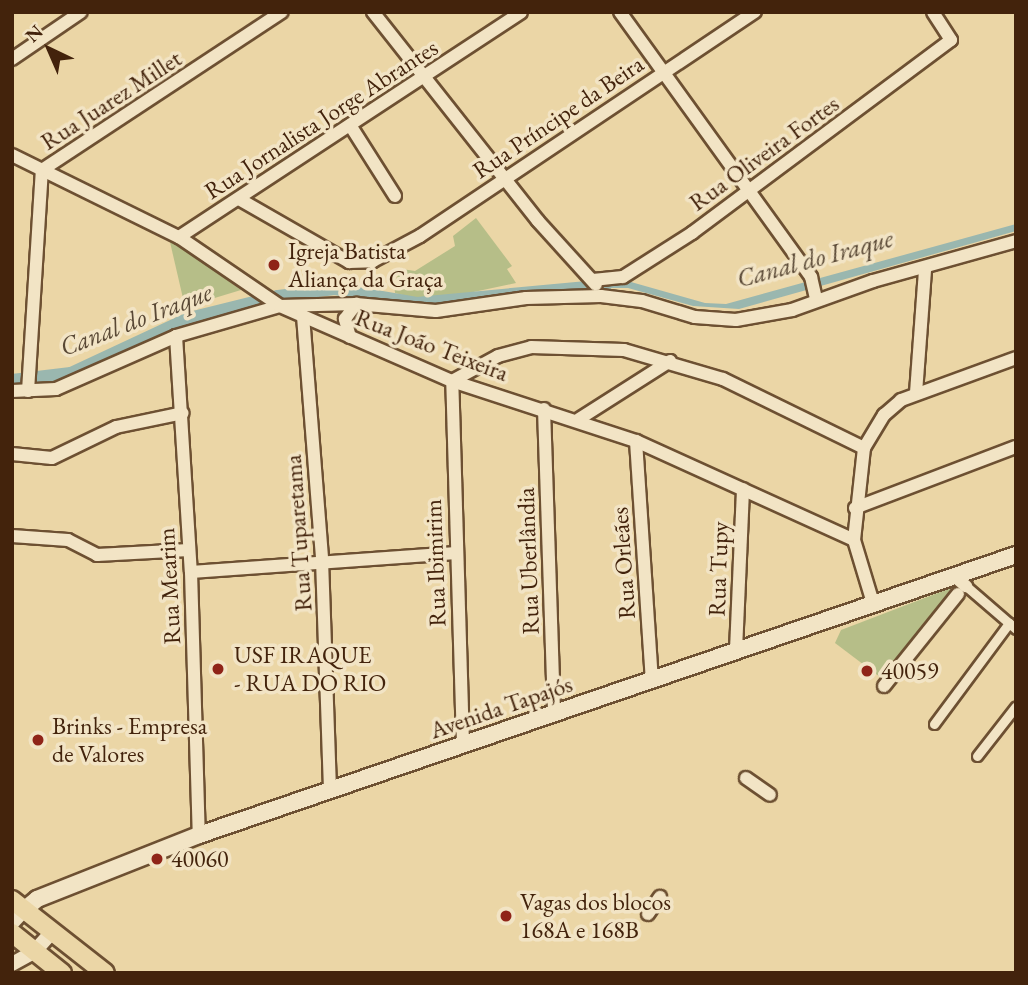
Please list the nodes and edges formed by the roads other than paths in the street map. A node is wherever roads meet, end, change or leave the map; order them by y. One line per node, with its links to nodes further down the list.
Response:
1 (81, 12): 8 (street)
2 (282, 12): 13 (street, Rua Juarez Millet)
3 (373, 12): 10 (street)
4 (521, 12): 10 (street, Rua Jornalista Jorge Abrantes)
5 (620, 12): 9 (street)
6 (755, 12): 9 (street, Rua Príncipe da Beira)
7 (933, 12): 15 (street, Rua Oliveira Fortes)
8 (12, 59)
9 (663, 73): 14 (street, Rua Príncipe da Beira); 15 (street)
10 (423, 77): 11 (street, Rua Jornalista Jorge Abrantes); 14 (street)
11 (350, 125): 16 (street); 17 (street, Rua Jornalista Jorge Abrantes)
12 (12, 155): 13 (street, Rua João Teixeira)
13 (42, 170): 18 (street, Rua João Teixeira); 32 (street, Rua Juarez Millet)
14 (504, 178): 17 (street, Rua Príncipe da Beira); 21 (street)
15 (750, 192): 21 (street, Rua Oliveira Fortes); 22 (street)
16 (395, 196)
17 (239, 199): 18 (street, Rua Jornalista Jorge Abrantes)
18 (179, 237): 25 (street, Rua João Teixeira)
19 (1016, 241): 20 (street)
20 (925, 269): 22 (street); 34 (street)
21 (589, 277): 23 (street)
22 (815, 295): 23 (street)
23 (601, 296): 24 (street)
24 (356, 304): 25 (street); 28 (street)
25 (280, 306): 26 (street, Rua João Teixeira); 27 (street)
26 (303, 316): 28 (street, Rua João Teixeira); 49 (street, Rua Tuparetama)
27 (176, 336): 32 (street); 36 (street, Rua Mearim)
28 (350, 337): 31 (street, Rua João Teixeira)
29 (1016, 358): 34 (street)
30 (670, 360): 31 (street); 37 (street); 40 (street)
31 (452, 381): 35 (street, Rua João Teixeira); 47 (street, Rua Ibimirim)
32 (29, 389): 33 (street)
33 (12, 391)
34 (916, 393): 40 (street)
35 (544, 409): 37 (street, Rua João Teixeira); 58 (street, Rua Uberlândia)
36 (183, 413): 41 (street); 46 (street, Rua Mearim)
37 (579, 419): 38 (street, Rua João Teixeira)
38 (636, 441): 42 (street, Rua João Teixeira); 55 (street, Rua Orleães)
39 (1016, 447): 43 (street)
40 (864, 448): 43 (street)
41 (12, 454)
42 (743, 489): 45 (street, Rua João Teixeira); 54 (street, Rua Tupy)
43 (855, 508): 45 (street)
44 (12, 536): 46 (street)
45 (854, 540): 52 (street)
46 (189, 550): 50 (street, Rua Mearim)
47 (456, 553): 49 (street); 60 (street, Rua Ibimirim)
48 (1016, 555): 51 (main road, Avenida Tapajós)
49 (322, 561): 50 (street); 63 (street, Rua Tuparetama)
50 (191, 572): 65 (street, Rua Mearim)
51 (959, 585): 52 (main road, Avenida Tapajós); 53 (street); 56 (street)
52 (873, 603): 54 (main road, Avenida Tapajós)
53 (1012, 626): 59 (street)
54 (736, 650): 55 (main road, Avenida Tapajós)
55 (652, 681): 58 (main road, Avenida Tapajós)
56 (884, 687)
57 (1016, 706): 61 (street)
58 (554, 712): 60 (main road, Avenida Tapajós)
59 (933, 724)
60 (463, 744): 63 (main road, Avenida Tapajós)
61 (977, 756)
62 (746, 778): 64 (street)
63 (330, 790): 65 (main road, Avenida Tapajós)
64 (770, 795)
65 (199, 835): 67 (main road, Avenida Tapajós)
66 (660, 897): 68 (street)
67 (16, 911): 69 (main road)
68 (648, 914)
69 (52, 932): 71 (street); 74 (main road)
70 (12, 933): 71 (main road)
71 (34, 952): 72 (street); 73 (main road)
72 (12, 964)
73 (61, 973)
74 (104, 973)

